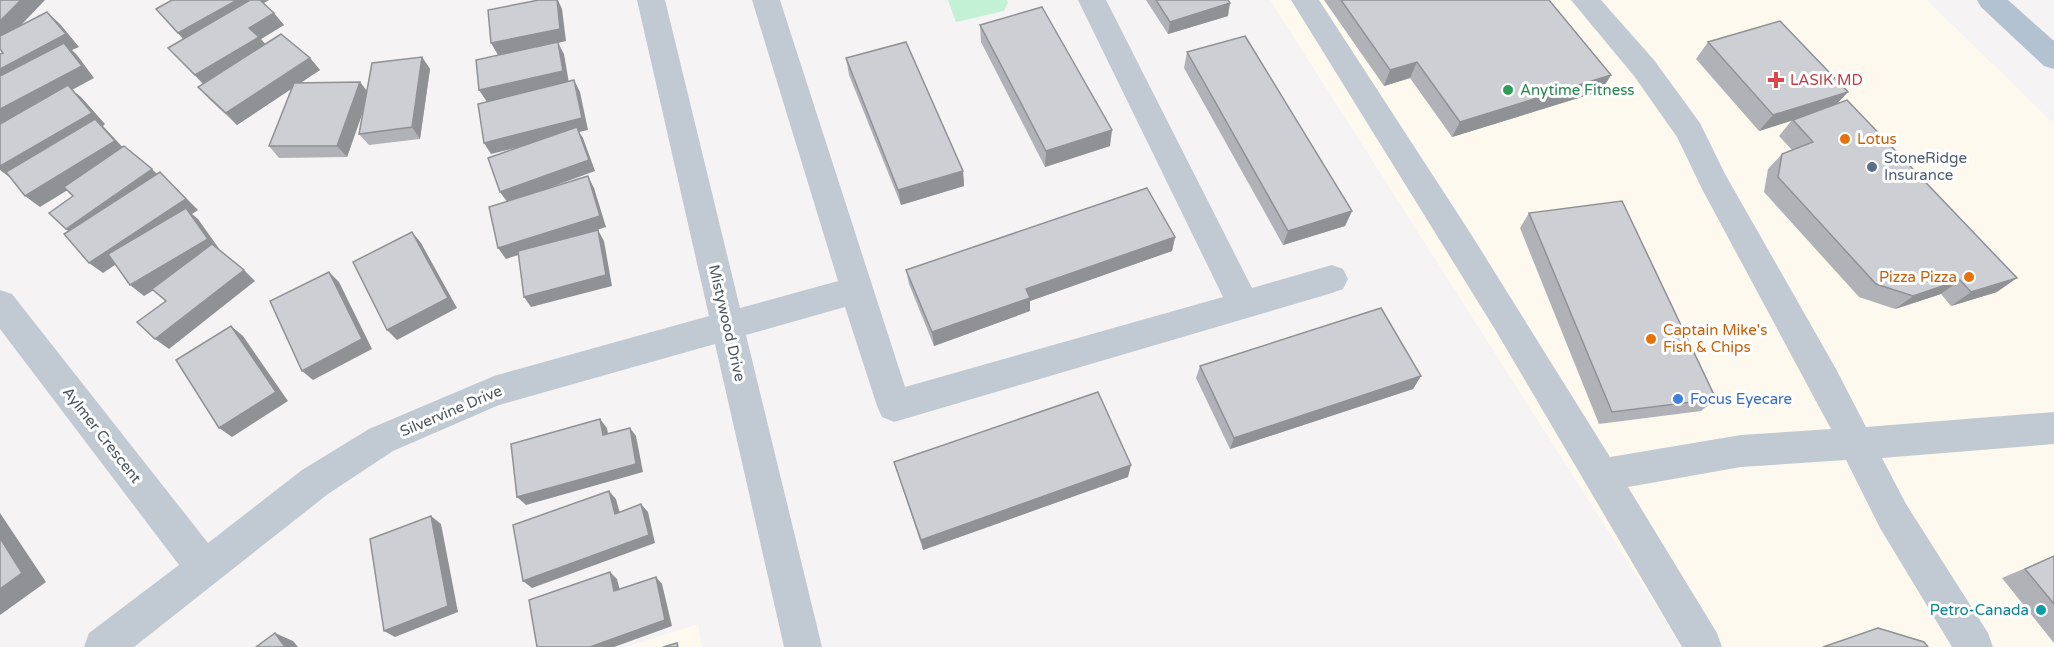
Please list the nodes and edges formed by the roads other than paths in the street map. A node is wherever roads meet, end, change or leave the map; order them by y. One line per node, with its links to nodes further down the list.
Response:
1 (651, 0): 12 (street, Mistywood Drive)
2 (766, 0): 9 (street)
3 (1092, 0): 11 (street)
4 (1305, 0): 15 (street)
5 (1585, 0): 14 (street)
6 (1991, 0): 7 (main road)
7 (2054, 58)
8 (1332, 279): 11 (street)
9 (856, 294): 11 (street); 12 (street, Silvervine Drive)
10 (0, 303): 16 (street, Aylmer Crescent)
11 (1243, 304)
12 (728, 326): 16 (street, Silvervine Drive); 18 (street, Mistywood Drive)
13 (2054, 428): 14 (street)
14 (1856, 443): 15 (street); 20 (street)
15 (1602, 475): 19 (street)
16 (204, 567): 17 (street, Silvervine Drive)
17 (103, 647)
18 (802, 647)
19 (1702, 647)
20 (1974, 647)

